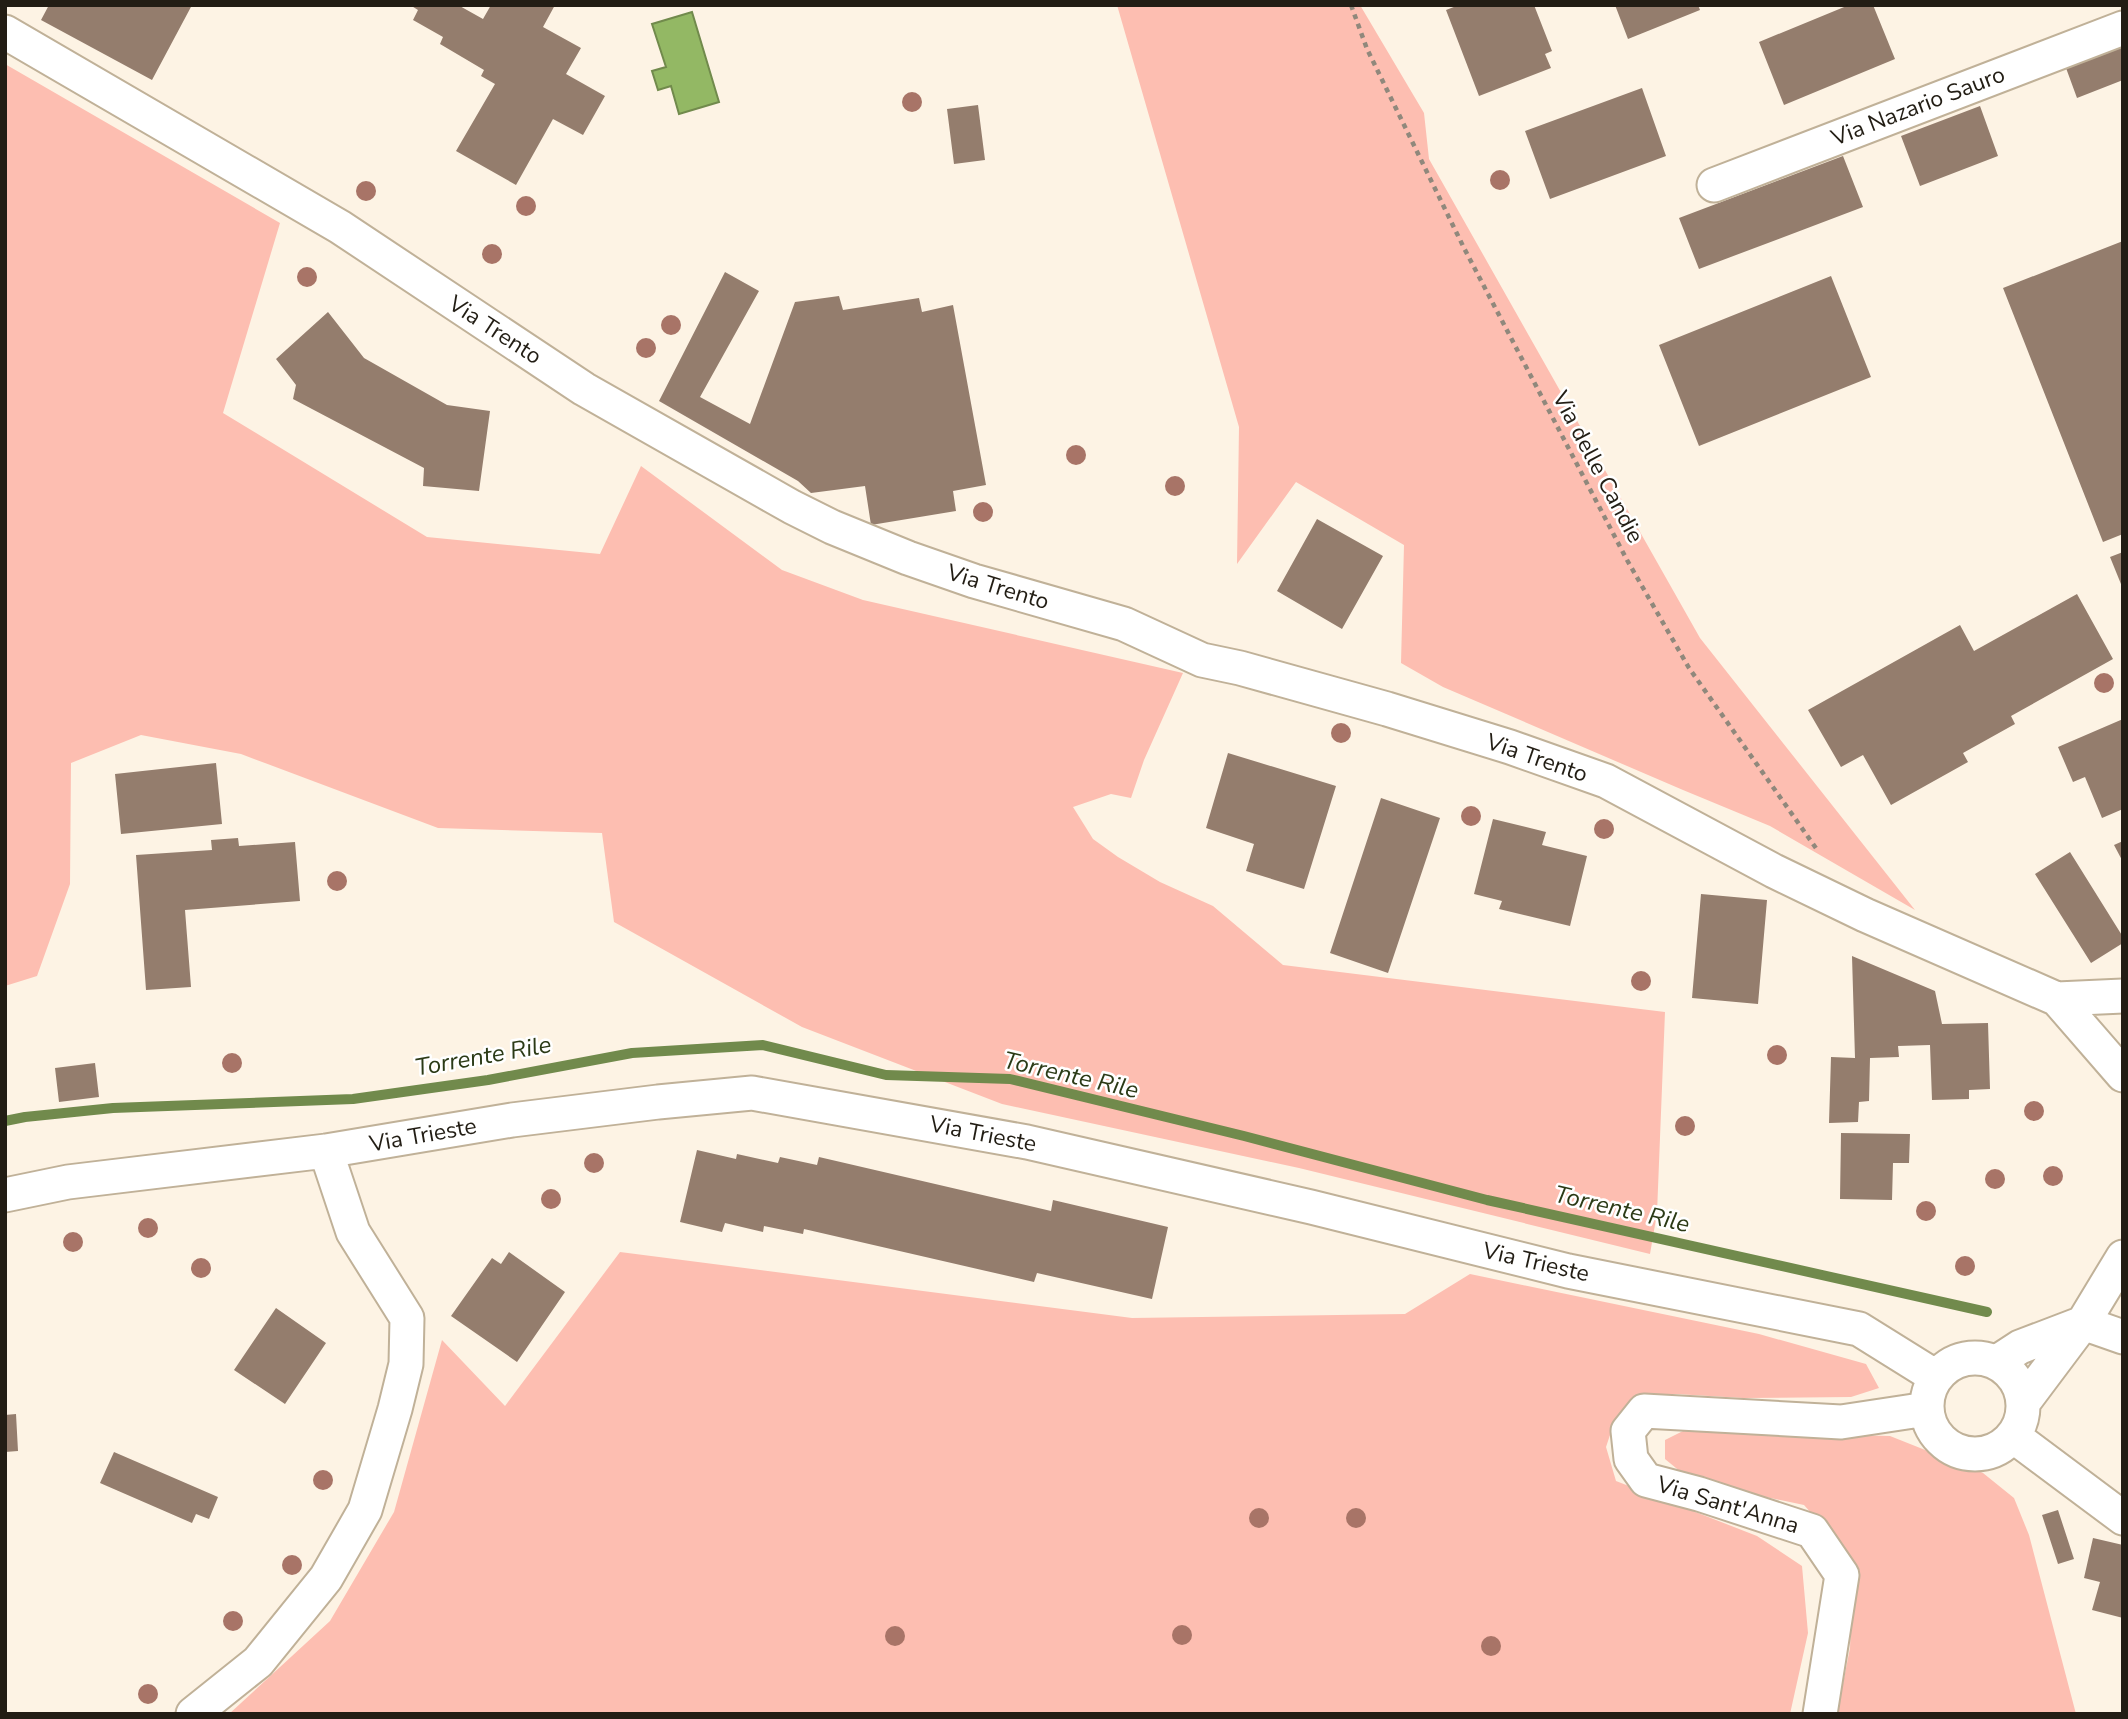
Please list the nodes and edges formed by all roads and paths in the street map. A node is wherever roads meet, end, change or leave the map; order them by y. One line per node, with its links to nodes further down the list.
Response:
1 (1351, 5): 5 (path, Via delle Candie)
2 (2123, 28): 4 (street, Via Nazario Sauro)
3 (5, 32): 7 (street, Via Trento)
4 (1714, 185)
5 (1824, 859)
6 (2123, 996): 7 (street, Via Trento)
7 (2057, 999): 8 (street, Via Trento)
8 (2118, 1062)
9 (326, 1152): 10 (street, Via Trieste); 15 (street, Via Trieste); 20 (street)
10 (5, 1195)
11 (2123, 1257): 12 (street)
12 (2082, 1324): 13 (street); 14 (street); 16 (street)
13 (2123, 1337)
14 (1997, 1362): 15 (street); 16 (street)
15 (1937, 1377): 17 (street)
16 (2024, 1403): 18 (street)
17 (1927, 1409): 18 (street); 21 (street, Via Sant'Anna)
18 (2013, 1436): 19 (street)
19 (2123, 1518)
20 (193, 1714)
21 (1819, 1714)

